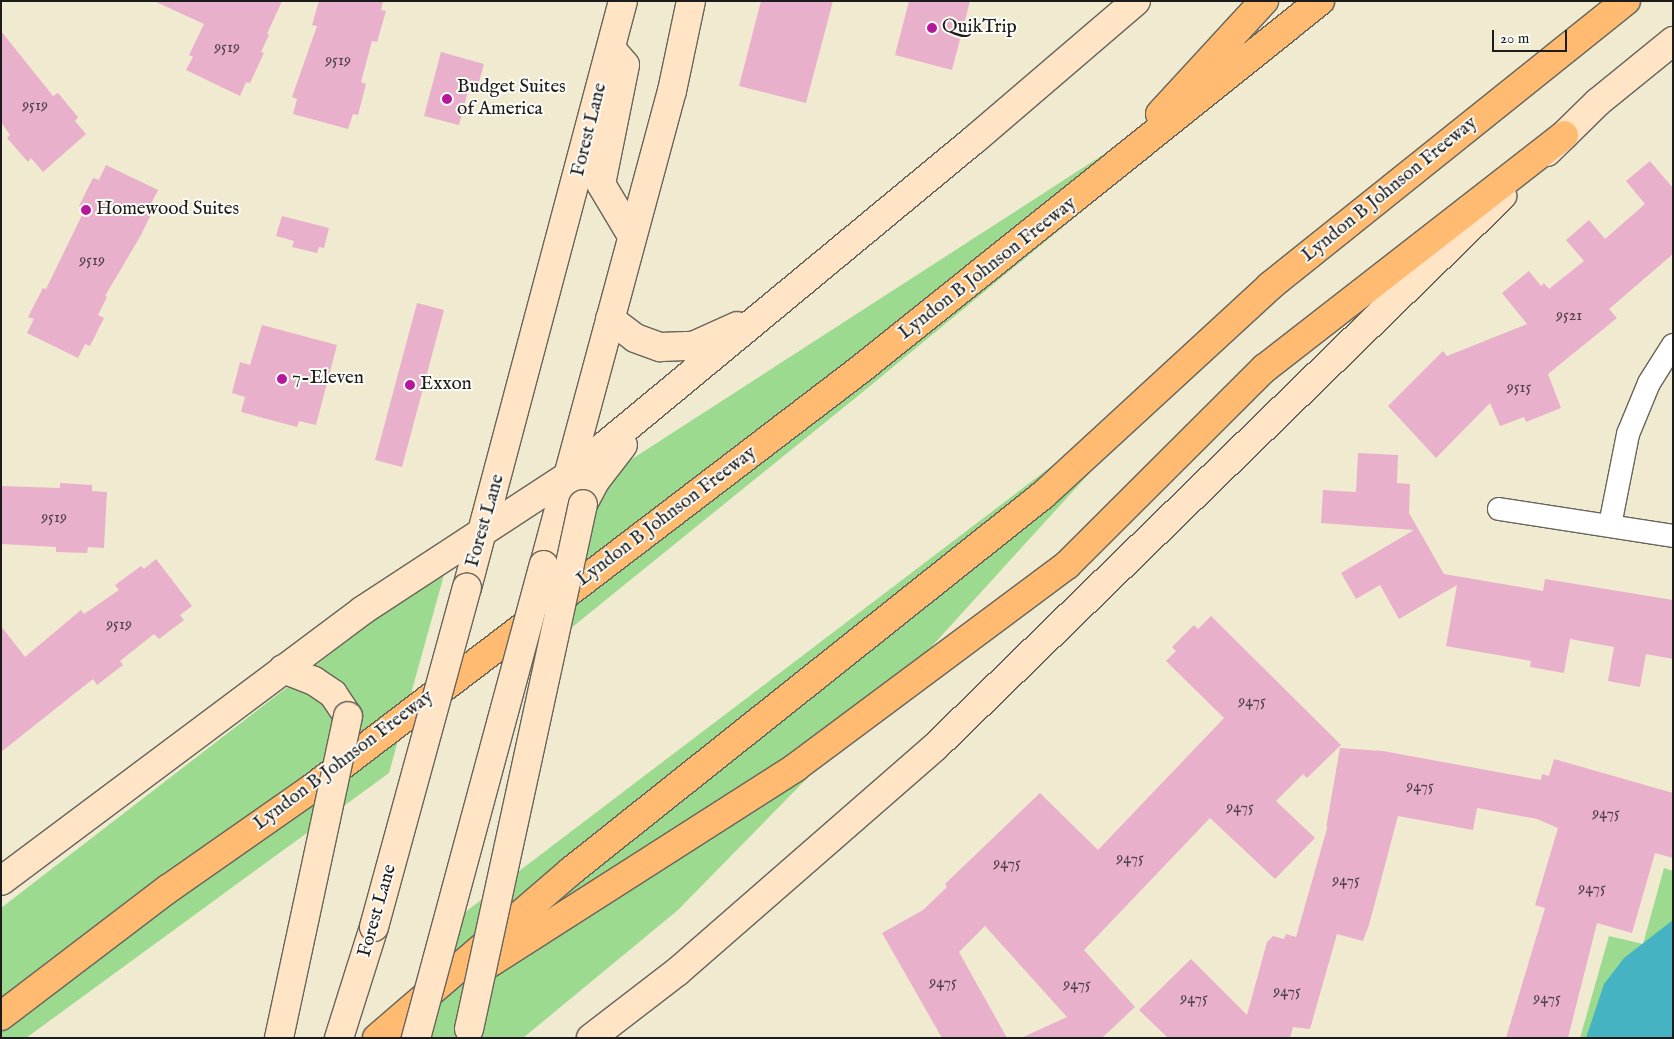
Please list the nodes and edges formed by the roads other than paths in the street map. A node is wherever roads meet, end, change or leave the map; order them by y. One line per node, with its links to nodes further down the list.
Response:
1 (623, 1): 8 (main road, Forest Lane)
2 (691, 1): 11 (main road)
3 (1136, 1): 12 (main road)
4 (1264, 1): 10 (highway)
5 (1320, 1): 10 (highway, Lyndon B Johnson Freeway)
6 (1626, 1): 25 (highway, Lyndon B Johnson Freeway)
7 (1673, 41): 9 (main road)
8 (611, 49): 11 (main road); 19 (main road, Forest Lane)
9 (1564, 135): 25 (highway); 28 (main road)
10 (1089, 189): 23 (highway, Lyndon B Johnson Freeway)
11 (632, 236): 13 (main road)
12 (768, 312): 13 (main road); 15 (main road)
13 (610, 319): 16 (main road)
14 (1673, 345): 18 (street)
15 (655, 404): 16 (main road); 24 (main road, bridge)
16 (568, 476): 19 (main road); 25 (main road, bridge)
17 (1499, 509): 18 (street)
18 (1610, 525): 20 (street)
19 (484, 531): 21 (main road); 27 (main road, Forest Lane, bridge)
20 (1673, 536)
21 (283, 669): 22 (main road); 26 (main road, bridge)
22 (1, 881)
23 (1, 1016)
24 (472, 1033)
25 (396, 1034)
26 (279, 1038)
27 (339, 1038)
28 (591, 1038)

